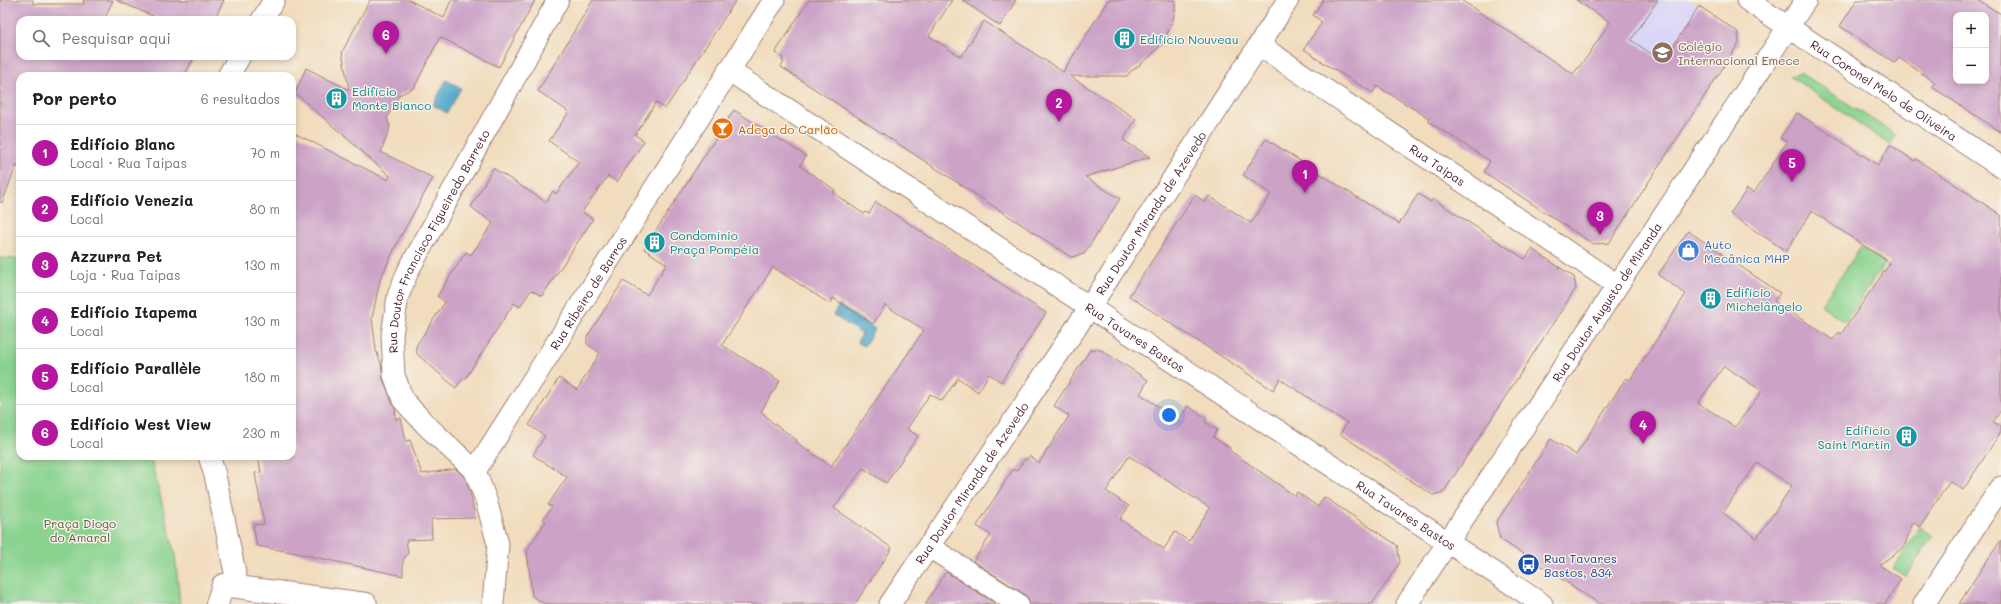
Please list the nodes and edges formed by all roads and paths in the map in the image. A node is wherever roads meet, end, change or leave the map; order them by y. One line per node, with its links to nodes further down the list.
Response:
1 (274, 0): 7 (street)
2 (558, 0): 17 (street, Rua Doutor Francisco Figueiredo Barreto)
3 (774, 0): 11 (street, Rua Ribeiro de Barros)
4 (1288, 0): 9 (street, Rua Doutor Miranda de Azevedo)
5 (1747, 0): 8 (street, Rua Coronel Melo de Oliveira)
6 (1806, 0): 8 (street, Rua Doutor Augusto de Miranda)
7 (264, 16)
8 (1788, 27): 13 (street, Rua Coronel Melo de Oliveira); 14 (street, Rua Doutor Augusto de Miranda)
9 (1259, 45): 14 (street, Rua Taipas); 15 (street, Rua Doutor Miranda de Azevedo)
10 (238, 60): 12 (street)
11 (728, 70): 15 (street, Rua Tavares Bastos); 17 (street, Rua Ribeiro de Barros)
12 (230, 72)
13 (2001, 167)
14 (1617, 285): 19 (street, Rua Doutor Augusto de Miranda)
15 (1090, 307): 19 (street, Rua Tavares Bastos); 20 (street, Rua Doutor Miranda de Azevedo)
16 (210, 460): 21 (street)
17 (476, 471): 23 (street)
18 (2001, 487): 28 (street)
19 (1448, 542): 26 (street, Rua Doutor Augusto de Miranda); 27 (street, Rua Tavares Bastos)
20 (928, 546): 24 (street, Rua Doutor Miranda de Azevedo); 25 (street)
21 (229, 595): 22 (street)
22 (366, 604)
23 (492, 604)
24 (890, 604)
25 (1018, 604)
26 (1407, 604)
27 (1542, 604)
28 (1924, 604)

